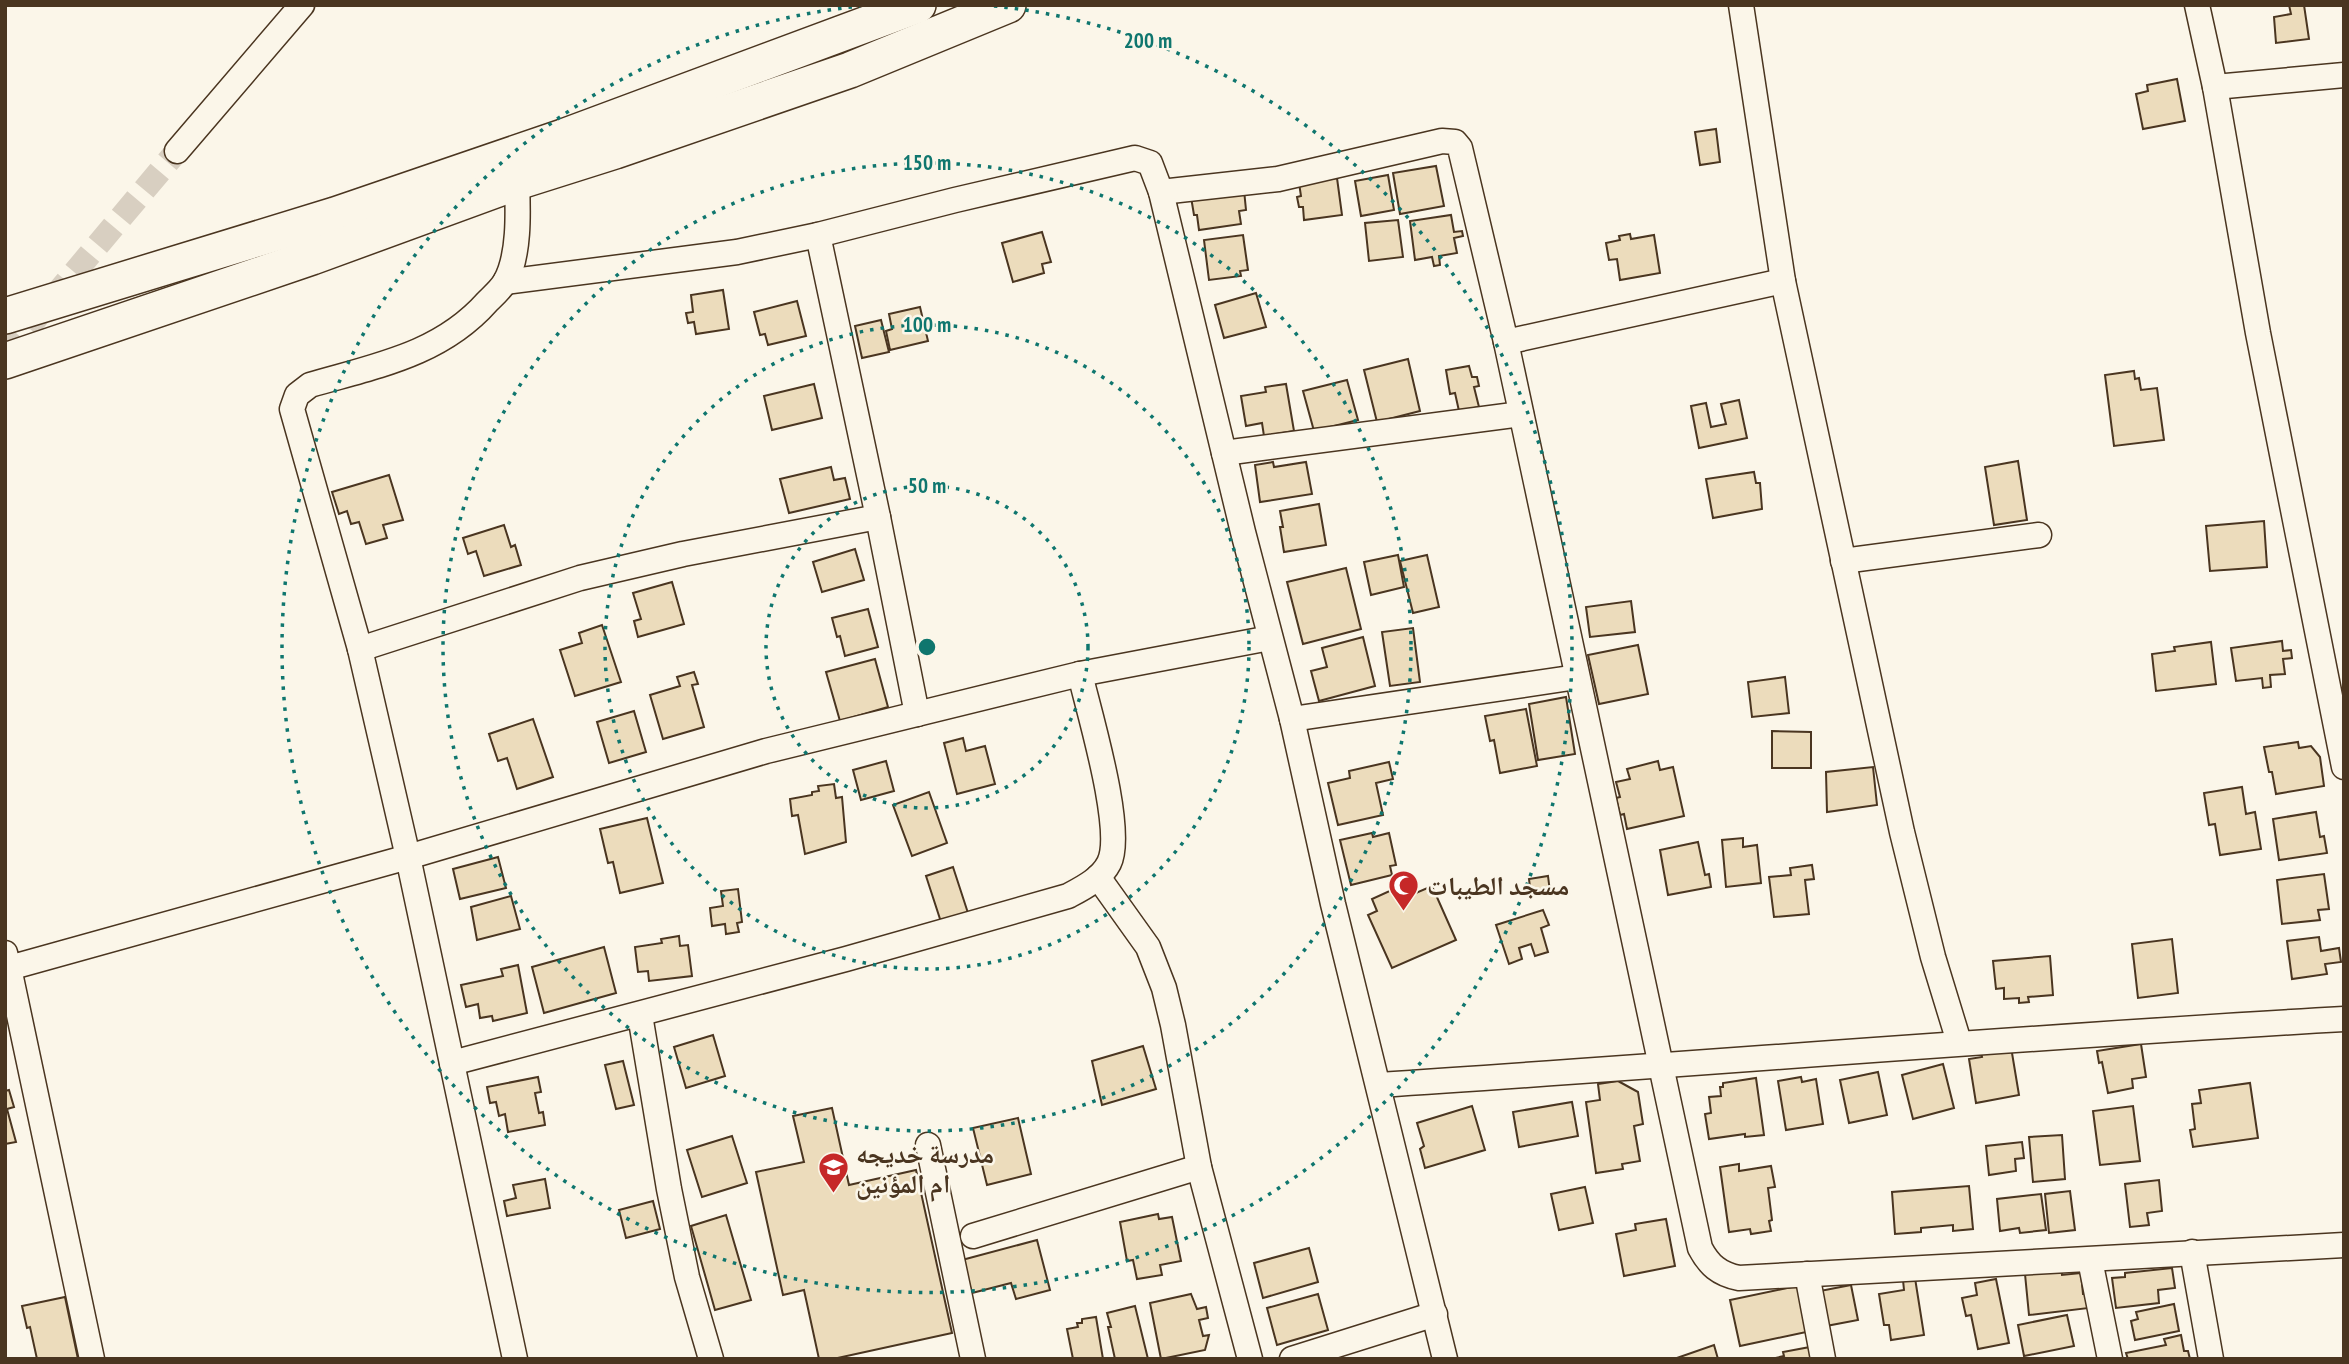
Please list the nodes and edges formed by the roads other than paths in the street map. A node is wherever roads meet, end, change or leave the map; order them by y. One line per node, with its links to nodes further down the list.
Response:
1 (302, 5): 8 (street)
2 (918, 5): 14 (highway)
3 (1008, 5): 9 (highway)
4 (1741, 5): 12 (street)
5 (2197, 5): 7 (street)
6 (2344, 75): 7 (street)
7 (2215, 87): 28 (street)
8 (177, 151)
9 (517, 181): 13 (street); 16 (highway)
10 (1161, 192): 11 (street); 15 (street); 18 (street)
11 (818, 235): 13 (street); 19 (street)
12 (1783, 281): 15 (street); 21 (street)
13 (505, 282): 23 (street)
14 (5, 316)
15 (1506, 342): 17 (street)
16 (5, 361)
17 (1521, 414): 18 (street); 25 (street)
18 (1224, 453): 22 (street)
19 (878, 517): 23 (street); 26 (street)
20 (2039, 535): 21 (street)
21 (1843, 561): 34 (street)
22 (1270, 638): 24 (street); 27 (street)
23 (360, 649): 29 (street)
24 (1080, 674): 26 (street); 30 (street)
25 (1577, 677): 27 (street); 36 (street)
26 (917, 714): 29 (street)
27 (1292, 719): 37 (street)
28 (2344, 767)
29 (408, 857): 31 (street); 35 (street)
30 (1098, 877): 32 (street); 39 (street)
31 (7, 963): 46 (street)
32 (640, 1015): 35 (street); 48 (street)
33 (2344, 1019): 34 (street)
34 (1959, 1042): 36 (street)
35 (452, 1063): 47 (street)
36 (1662, 1066): 37 (street); 44 (street)
37 (1379, 1085): 45 (street)
38 (929, 1145): 49 (street)
39 (1199, 1167): 40 (street); 50 (street)
40 (973, 1236)
41 (2344, 1245): 42 (street)
42 (2192, 1252): 43 (street); 55 (street)
43 (2090, 1260): 44 (street); 54 (street)
44 (1807, 1274): 53 (street)
45 (1434, 1314): 51 (street); 52 (street)
46 (92, 1359)
47 (515, 1359)
48 (711, 1359)
49 (973, 1359)
50 (1250, 1359)
51 (1292, 1359)
52 (1445, 1359)
53 (1823, 1359)
54 (2110, 1359)
55 (2211, 1359)

